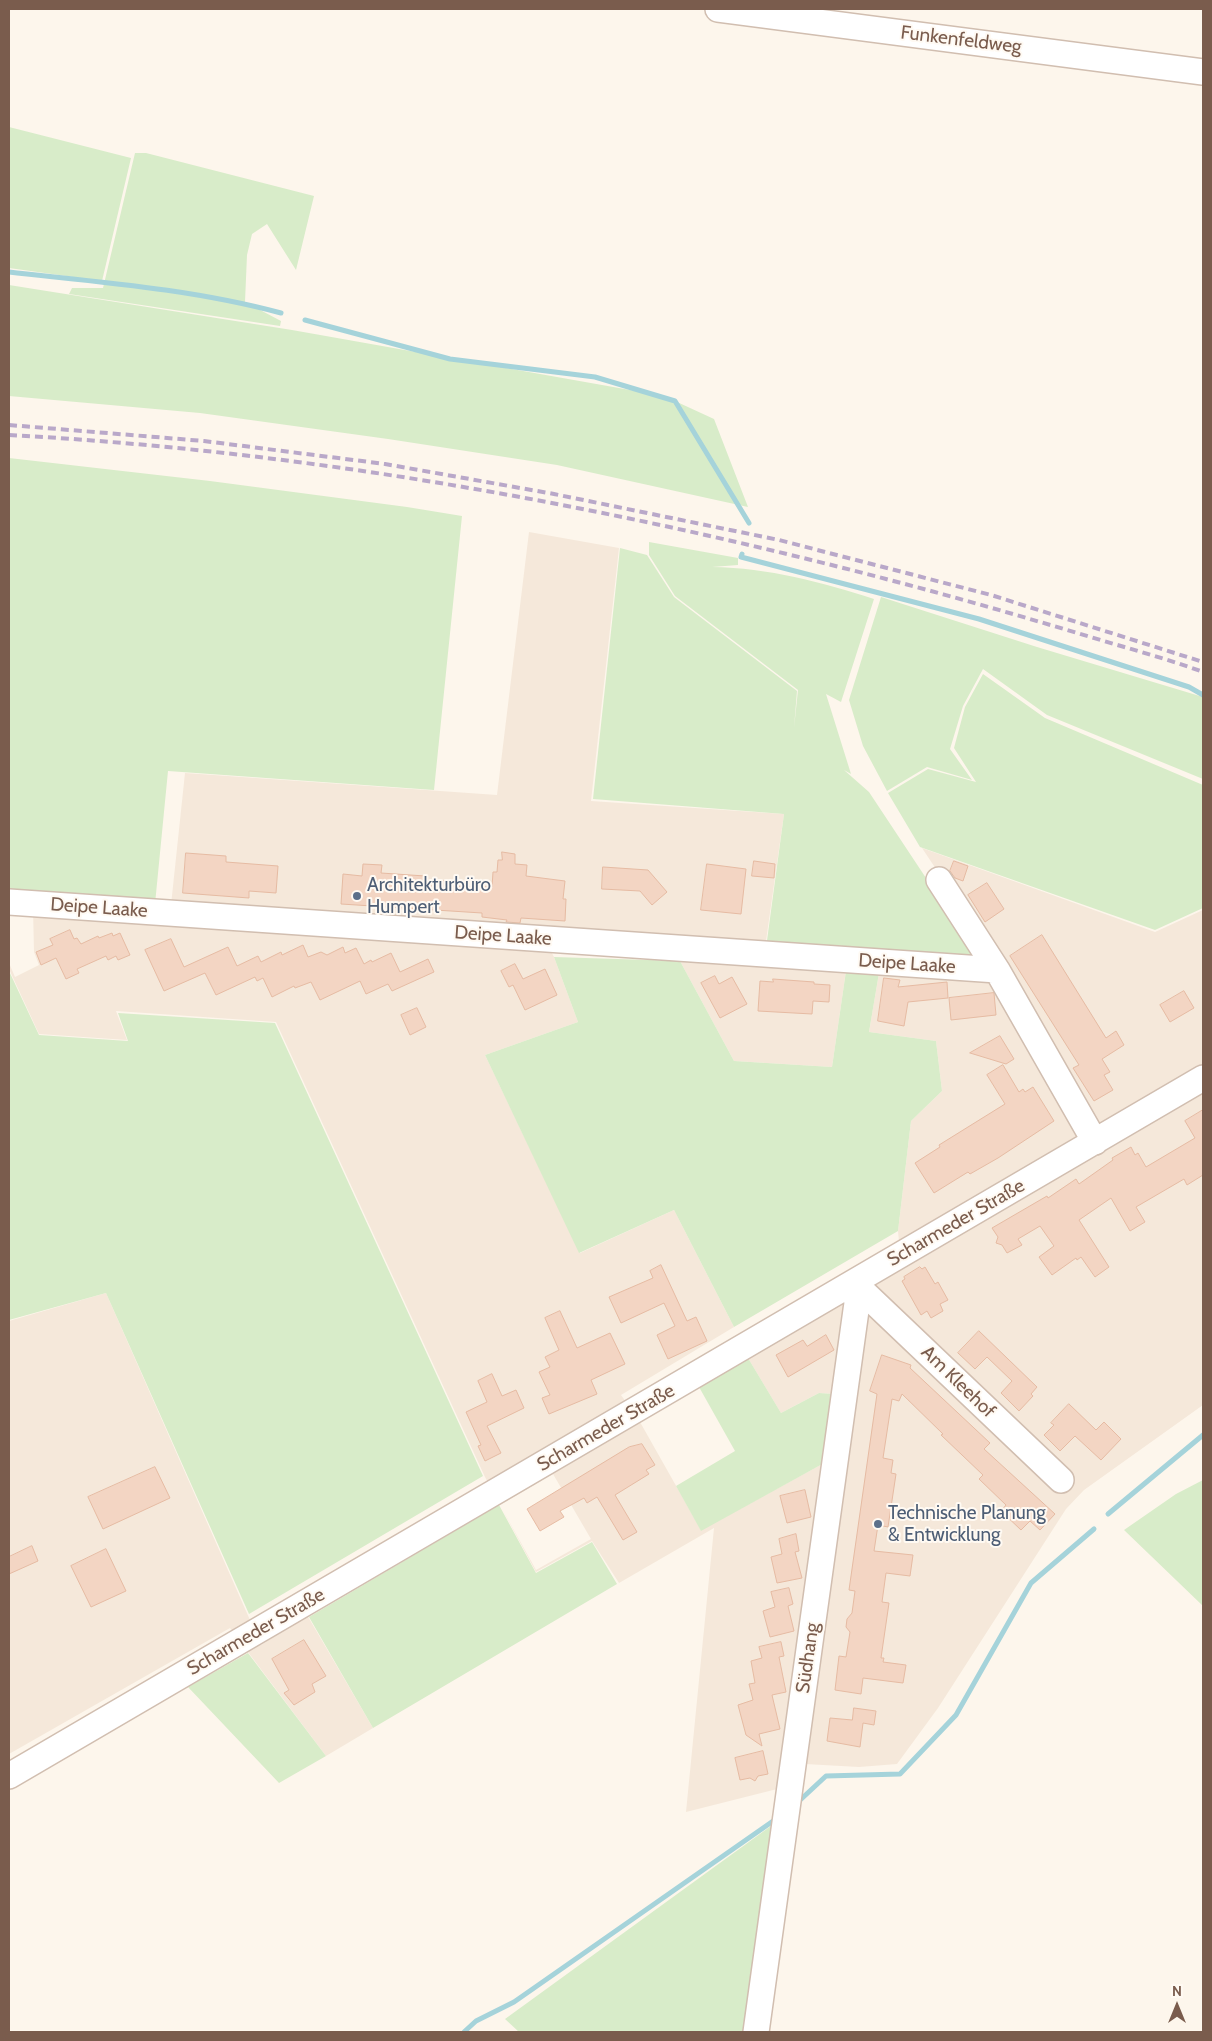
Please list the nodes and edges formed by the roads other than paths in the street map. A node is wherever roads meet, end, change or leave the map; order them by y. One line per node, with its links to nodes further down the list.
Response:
1 (718, 9): 2 (street, Funkenfeldweg)
2 (1203, 72)
3 (939, 880): 5 (street, Deipe Laake)
4 (9, 902): 5 (street, Deipe Laake)
5 (997, 970): 7 (street, Deipe Laake)
6 (1203, 1078): 7 (street, Scharmeder Straße)
7 (1095, 1142): 8 (street, Scharmeder Straße)
8 (854, 1283): 9 (street, Am Kleehof); 10 (street, Scharmeder Straße); 11 (street, Südhang)
9 (1061, 1480)
10 (9, 1776)
11 (756, 2032)

